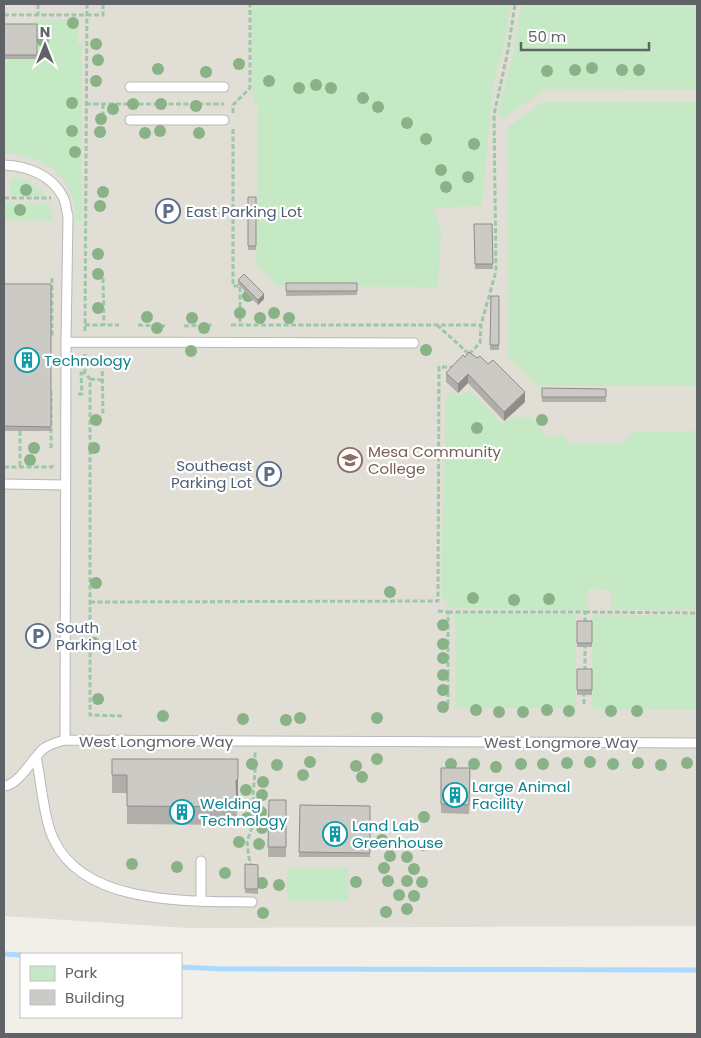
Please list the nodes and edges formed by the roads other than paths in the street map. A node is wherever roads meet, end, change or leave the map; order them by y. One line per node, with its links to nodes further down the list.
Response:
1 (130, 86): 2 (lane)
2 (224, 86)
3 (130, 120): 4 (lane)
4 (224, 120)
5 (4, 165): 6 (lane, West Longmore Way)
6 (66, 342): 7 (lane); 9 (lane, West Longmore Way)
7 (414, 343)
8 (4, 484): 9 (lane)
9 (65, 485): 10 (lane, West Longmore Way)
10 (65, 740): 11 (lane, West Longmore Way); 12 (lane)
11 (697, 743)
12 (36, 757): 13 (lane); 15 (lane)
13 (4, 786)
14 (201, 861): 15 (lane)
15 (201, 901): 16 (lane)
16 (252, 902)

